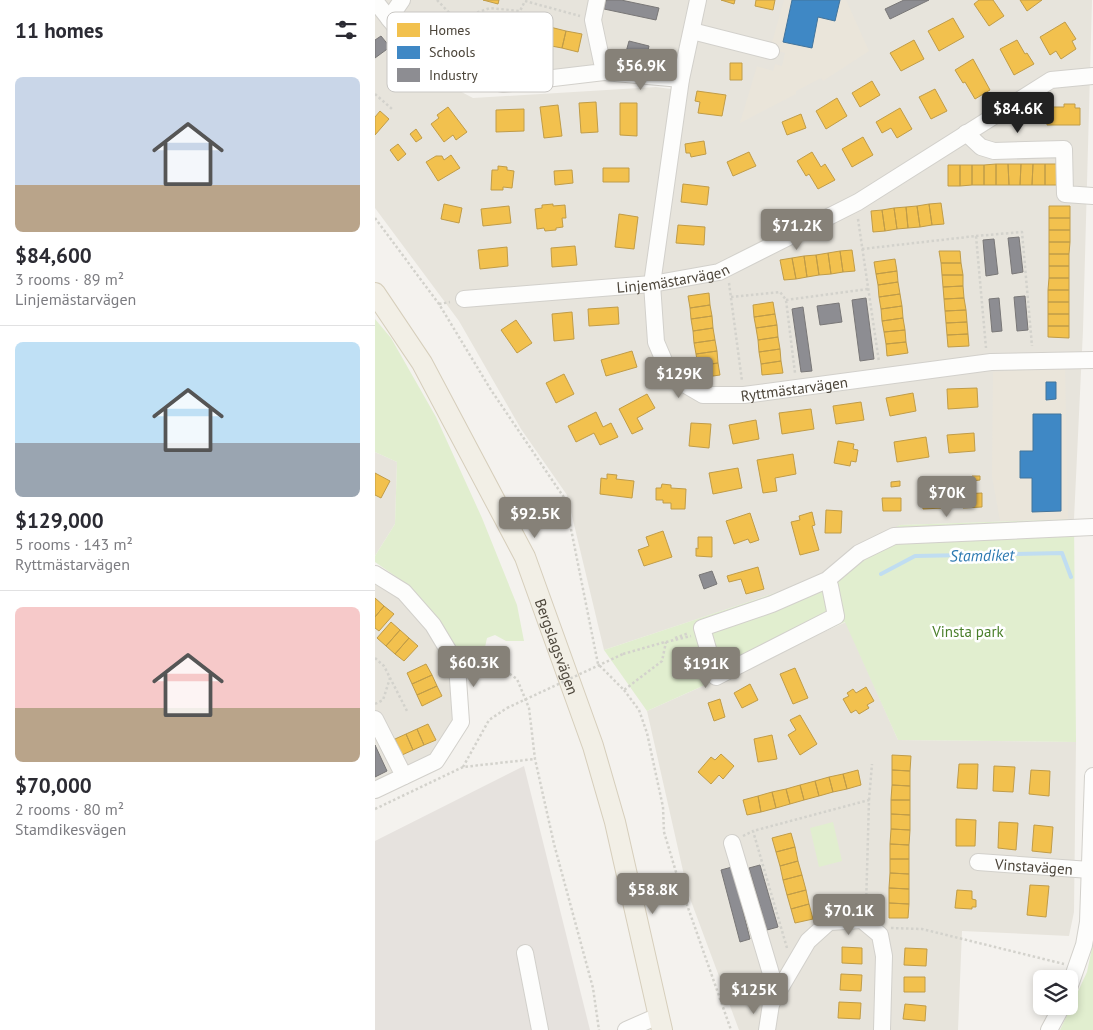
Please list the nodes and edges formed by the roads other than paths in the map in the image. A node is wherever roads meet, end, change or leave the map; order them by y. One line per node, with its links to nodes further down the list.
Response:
1 (401, 0): 5 (street)
2 (597, 0): 9 (street)
3 (699, 0): 7 (street, Ryttmästarvägen)
4 (375, 1): 6 (street)
5 (393, 12)
6 (387, 16)
7 (692, 31): 8 (street); 12 (street, Ryttmästarvägen)
8 (771, 52)
9 (604, 72): 11 (street); 12 (street)
10 (1093, 76): 13 (street, Linjemästarvägen)
11 (553, 78)
12 (681, 79): 15 (street, Ryttmästarvägen)
13 (966, 133): 14 (street); 15 (street, Linjemästarvägen)
14 (1093, 196)
15 (652, 284): 17 (street, Linjemästarvägen); 18 (street, Ryttmästarvägen)
16 (375, 293): 33 (main road, Bergslagsvägen)
17 (464, 299)
18 (1093, 360)
19 (1093, 527): 21 (street)
20 (375, 574): 23 (street)
21 (827, 580): 21 (street)
22 (375, 719): 23 (street)
23 (404, 776): 25 (street)
24 (1093, 776): 28 (street, Vinstavägen)
25 (375, 790)
26 (732, 843): 31 (street)
27 (978, 862): 28 (street, Vinstavägen)
28 (1090, 870): 30 (street, Vinstavägen)
29 (525, 953): 34 (street)
30 (1075, 970)
31 (771, 1004): 36 (street); 37 (street)
32 (1057, 1015): 38 (street)
33 (660, 1023): 35 (street)
34 (540, 1030)
35 (626, 1030)
36 (767, 1030)
37 (882, 1030)
38 (1049, 1030)

